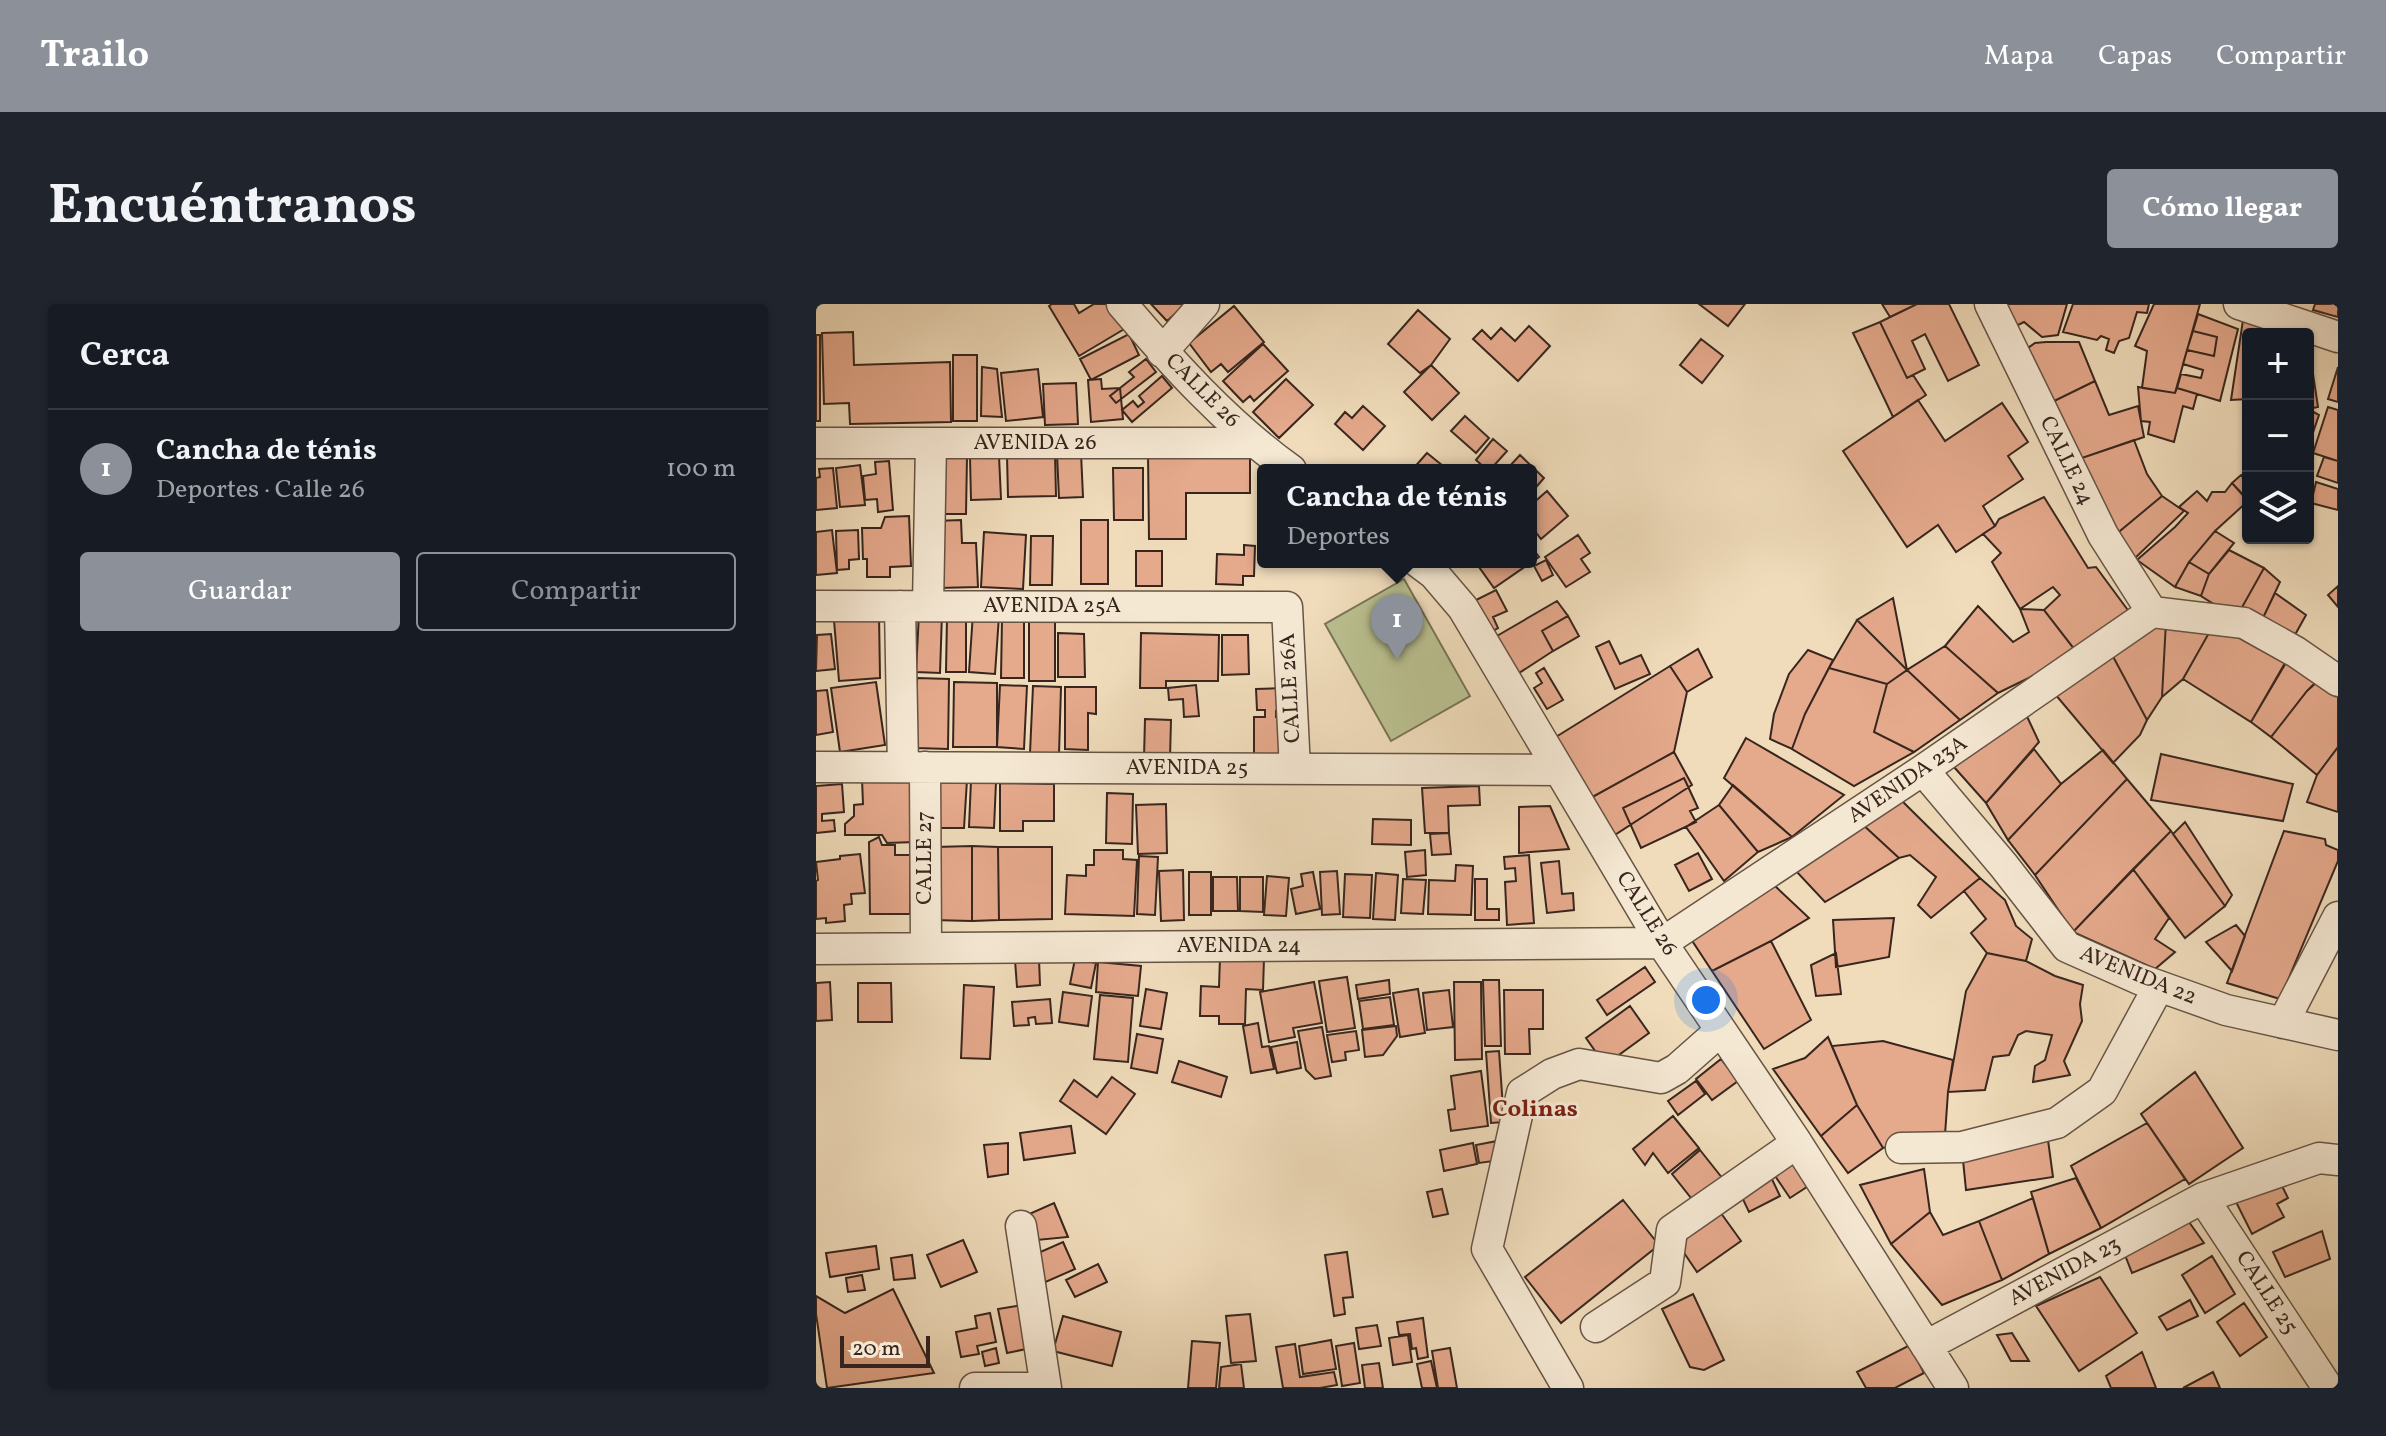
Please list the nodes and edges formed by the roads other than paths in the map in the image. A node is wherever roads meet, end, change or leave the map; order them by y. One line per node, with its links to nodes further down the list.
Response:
1 (1122, 304): 7 (street, CALLE 26)
2 (1204, 304): 7 (street)
3 (1990, 304): 16 (street, CALLE 24)
4 (2239, 304): 5 (street)
5 (2308, 315): 6 (street)
6 (2338, 337)
7 (1162, 352): 10 (street, CALLE 26)
8 (816, 443): 9 (street, AVENIDA 26)
9 (931, 443): 10 (street, AVENIDA 26); 14 (street, CALLE 27)
10 (1253, 443): 11 (street, CALLE 26)
11 (1283, 464)
12 (1426, 568): 21 (street, CALLE 26)
13 (816, 606): 14 (street, AVENIDA 25A)
14 (914, 606): 15 (street, AVENIDA 25A); 19 (street, CALLE 27)
15 (1287, 607): 20 (street, CALLE 26A)
16 (2152, 612): 17 (street); 22 (street, AVENIDA 23A)
17 (2338, 681)
18 (816, 767): 19 (street, AVENIDA 25)
19 (914, 767): 20 (street, AVENIDA 25); 25 (street, CALLE 27)
20 (1295, 769): 21 (street, AVENIDA 25)
21 (1558, 770): 24 (street, CALLE 26)
22 (1923, 770): 24 (street, AVENIDA 23A); 27 (street, AVENIDA 22)
23 (2338, 917): 28 (street)
24 (1662, 943): 25 (street, AVENIDA 24); 29 (street, CALLE 26)
25 (926, 948): 26 (street, AVENIDA 24)
26 (816, 949)
27 (2159, 986): 28 (street, AVENIDA 22); 32 (street)
28 (2283, 1023): 30 (street, AVENIDA 22)
29 (1720, 1031): 31 (street, CALLE 26); 41 (street)
30 (2338, 1035)
31 (1797, 1143): 36 (street); 37 (street, CALLE 26)
32 (1901, 1148)
33 (2338, 1160): 34 (street)
34 (2203, 1198): 37 (street, AVENIDA 23); 43 (street, CALLE 25)
35 (1021, 1226): 40 (street)
36 (1596, 1327)
37 (1926, 1346): 42 (street, CALLE 26)
38 (975, 1388): 39 (street)
39 (1039, 1388)
40 (1046, 1388)
41 (1568, 1388)
42 (1953, 1388)
43 (2328, 1388)

